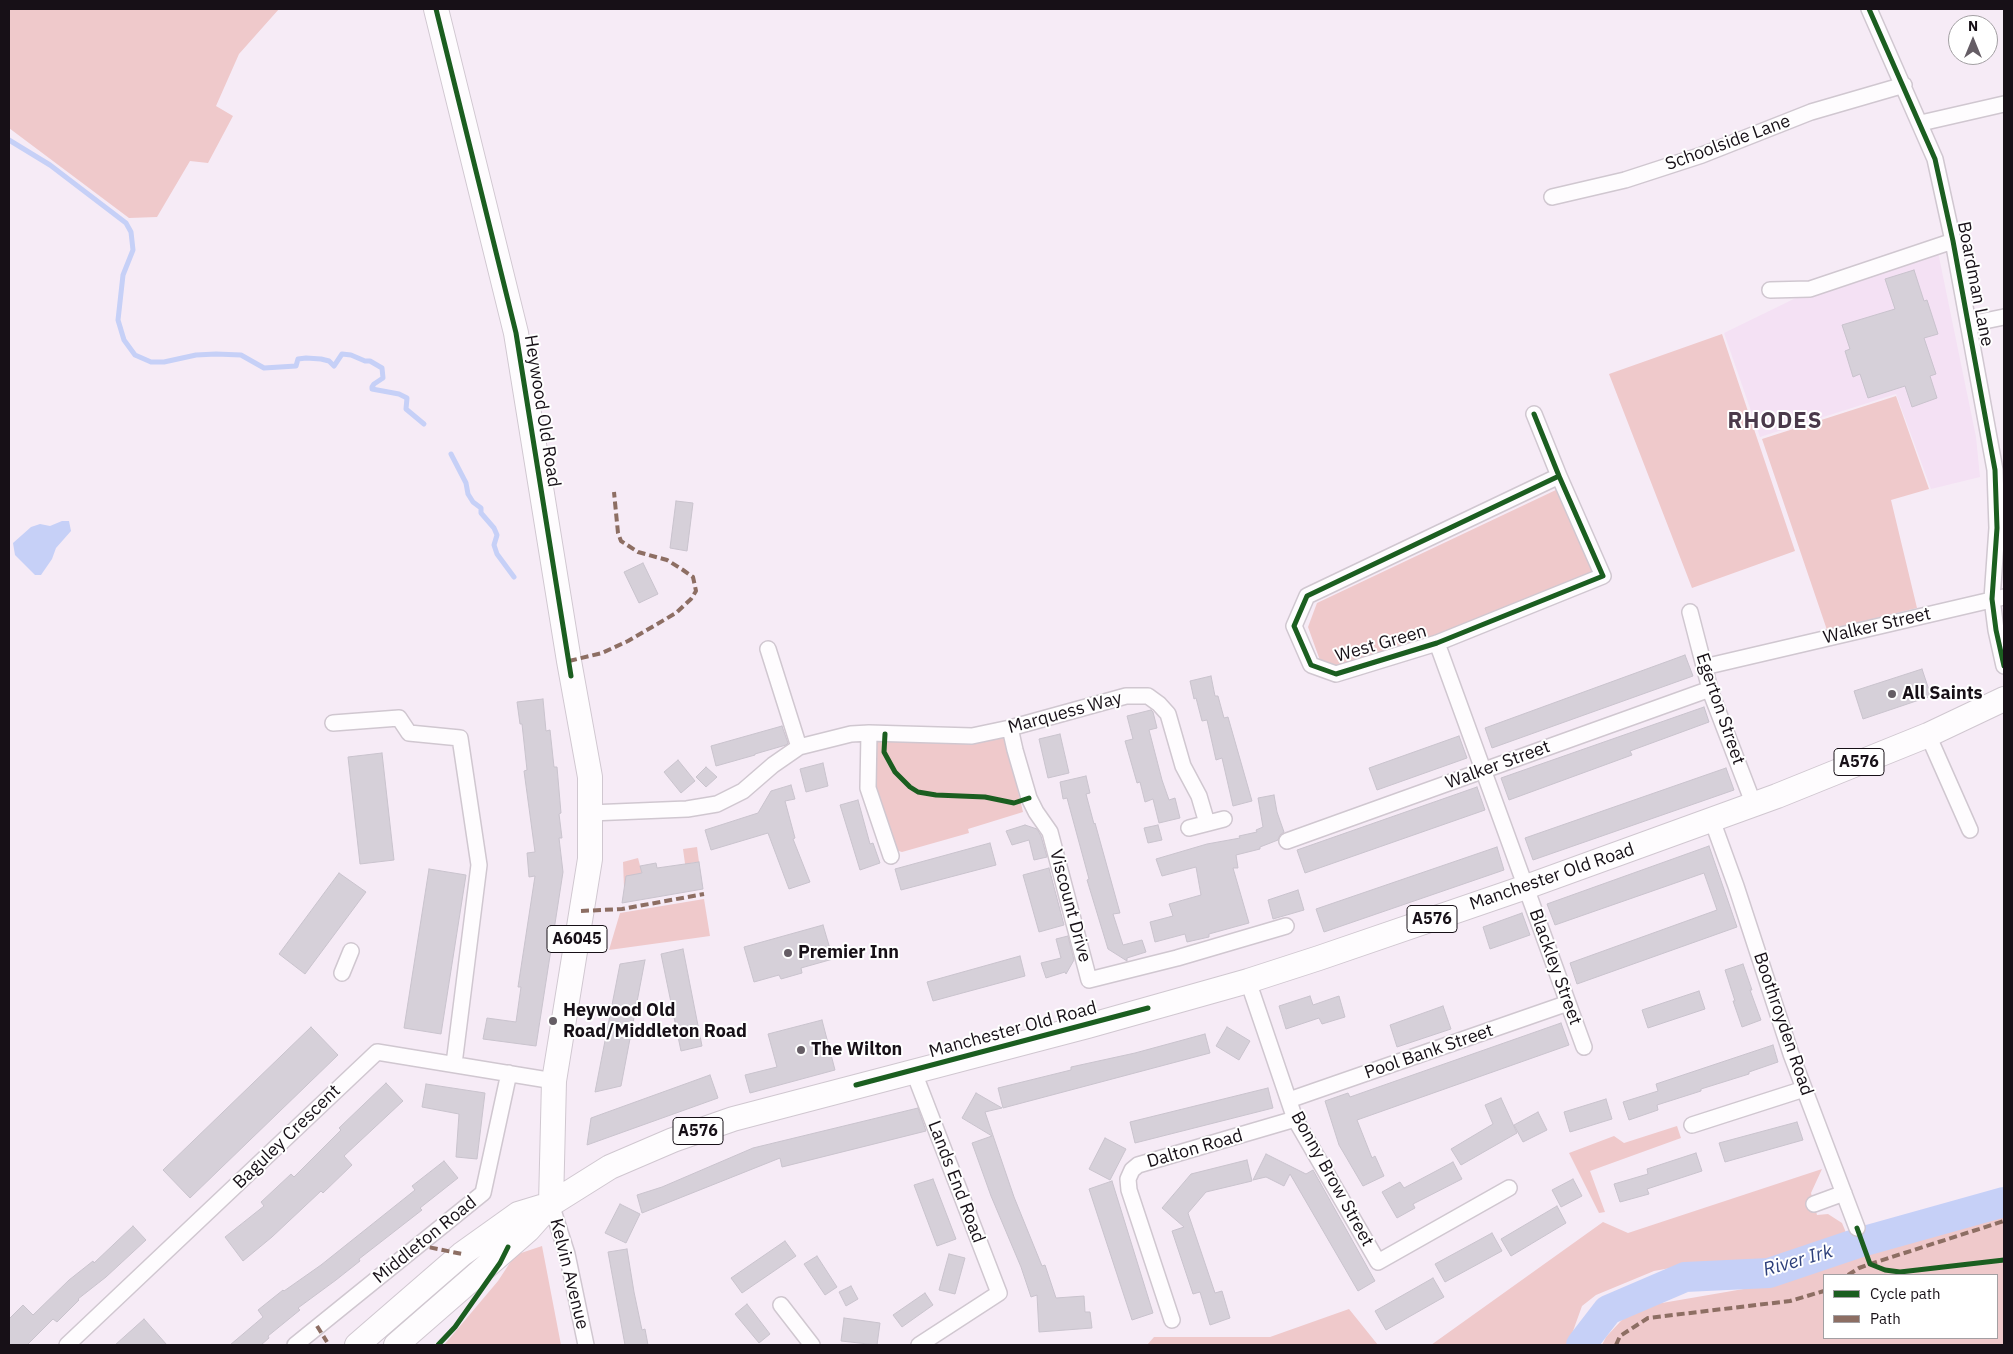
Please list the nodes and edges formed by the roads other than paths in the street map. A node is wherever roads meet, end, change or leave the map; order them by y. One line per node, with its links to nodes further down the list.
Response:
1 (436, 9): 29 (main road, Heywood Old Road / A6045)
2 (1869, 9): 3 (street, Boardman Lane)
3 (1904, 85): 5 (street, Boardman Lane); 6 (street, Schoolside Lane)
4 (2004, 104): 5 (street)
5 (1921, 123): 7 (street, Boardman Lane)
6 (1552, 198)
7 (1953, 241): 8 (street); 10 (street, Boardman Lane)
8 (1770, 290)
9 (2004, 317): 10 (street)
10 (1970, 324): 12 (street, Boardman Lane)
11 (1534, 414): 13 (street, West Green)
12 (2000, 470): 14 (street, Boardman Lane)
13 (1560, 476): 16 (street, West Green); 16 (street, West Green)
14 (1998, 598): 18 (street, Boardman Lane); 19 (street, Walker Street)
15 (1690, 612): 19 (street, Egerton Street)
16 (1437, 643): 27 (street, Blackley Street)
17 (768, 649): 26 (street)
18 (2004, 666)
19 (1704, 667): 20 (street, Egerton Street)
20 (1710, 689): 27 (street, Walker Street); 28 (street, Egerton Street)
21 (2004, 699): 25 (main road, Manchester Old Road / A576)
22 (333, 723): 44 (street)
23 (1010, 728): 24 (street, Marquess Way); 32 (street, Marquess Way); 38 (street, Viscount Drive)
24 (868, 733): 26 (street, Marquess Way); 36 (street)
25 (1928, 735): 28 (main road, Manchester Old Road / A576); 34 (street)
26 (799, 747): 29 (street, Marquess Way)
27 (1482, 770): 35 (street, Walker Street); 37 (street, Blackley Street)
28 (1754, 805): 31 (main road, Manchester Old Road / A576)
29 (590, 813): 47 (main road, Heywood Old Road / A6045)
30 (1224, 819): 32 (street)
31 (1712, 820): 37 (main road, Manchester Old Road / A576); 48 (street, Boothroyden Road)
32 (1207, 823): 33 (street)
33 (1188, 828)
34 (1970, 830)
35 (1287, 841)
36 (891, 856)
37 (1526, 886): 41 (main road, Manchester Old Road / A576); 42 (street, Blackley Street)
38 (1286, 926)
39 (351, 951): 40 (street)
40 (342, 973)
41 (1248, 981): 45 (main road, Manchester Old Road / A576); 49 (street, Bonny Brow Street)
42 (1568, 1002): 43 (street, Blackley Street); 49 (street, Pool Bank Street)
43 (1584, 1047)
44 (454, 1064): 46 (street, Baguley Crescent); 59 (street, Baguley Crescent)
45 (913, 1070): 54 (main road, Manchester Old Road / A576); 65 (street, Lands End Road)
46 (509, 1073): 47 (street, Baguley Crescent); 60 (street, Middleton Road)
47 (554, 1081): 54 (main road, Heywood Old Road / A6045)
48 (1804, 1089): 51 (street); 53 (street, Boothroyden Road)
49 (1289, 1100): 50 (street, Bonny Brow Street)
50 (1295, 1119): 52 (street, Bonny Brow Street); 58 (street, Dalton Road)
51 (1692, 1125)
52 (1509, 1188)
53 (1844, 1193): 55 (street); 56 (street, Boothroyden Road)
54 (550, 1204): 61 (main road, Manchester Old Road / A576); 62 (main road, Manchester Old Road / A576); 63 (street, Kelvin Avenue)
55 (1814, 1204)
56 (1857, 1228)
57 (781, 1305): 64 (street)
58 (1172, 1320)
59 (67, 1345)
60 (295, 1345)
61 (357, 1345)
62 (396, 1345)
63 (586, 1345)
64 (812, 1345)
65 (919, 1345)

